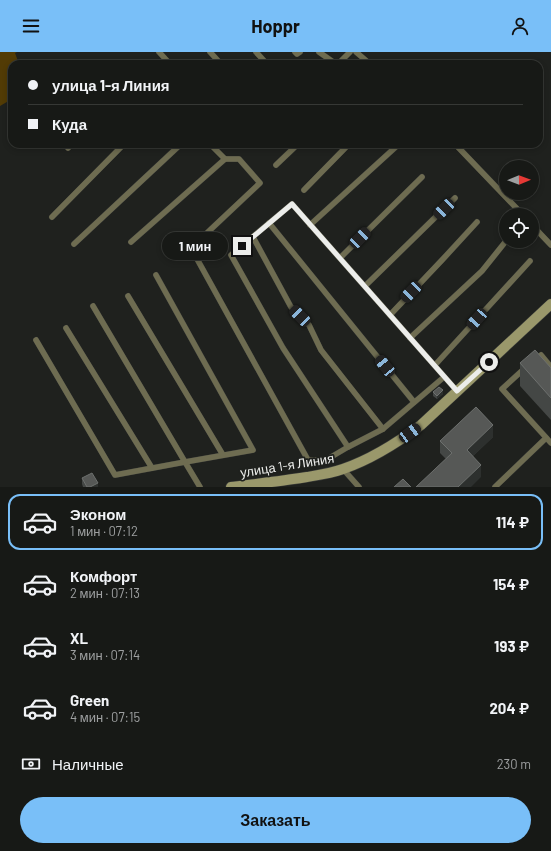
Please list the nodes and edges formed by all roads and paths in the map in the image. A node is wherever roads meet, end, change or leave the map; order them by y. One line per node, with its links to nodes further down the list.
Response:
1 (159, 52): 9 (lane)
2 (210, 52): 10 (lane)
3 (256, 52): 11 (lane)
4 (295, 52): 5 (lane)
5 (300, 52)
6 (319, 52): 12 (lane)
7 (350, 52): 13 (lane)
8 (356, 52): 14 (lane)
9 (166, 60)
10 (217, 60)
11 (263, 60)
12 (331, 60)
13 (341, 60)
14 (366, 60)
15 (120, 148): 28 (lane)
16 (177, 148): 35 (lane)
17 (214, 148): 22 (lane)
18 (294, 148): 23 (lane)
19 (345, 148): 25 (lane)
20 (395, 148): 31 (lane)
21 (459, 148): 27 (lane)
22 (225, 159): 34 (lane); 57 (lane)
23 (276, 165)
24 (422, 177): 38 (lane)
25 (304, 190)
26 (455, 198): 41 (lane)
27 (516, 208)
28 (52, 217)
29 (477, 222): 45 (lane)
30 (269, 224): 31 (lane); 33 (lane); 53 (lane)
31 (310, 225): 38 (lane)
32 (539, 232): 36 (lane)
33 (253, 236): 54 (lane); 57 (lane)
34 (131, 242)
35 (74, 244)
36 (551, 245)
37 (500, 248): 47 (lane)
38 (340, 258): 41 (lane)
39 (530, 261): 49 (lane)
40 (156, 275): 58 (lane)
41 (365, 286): 45 (lane)
42 (128, 296): 58 (lane)
43 (551, 304): 52 (main road, улица 1-я Линия)
44 (93, 306): 59 (lane)
45 (390, 314): 47 (lane)
46 (66, 328): 60 (lane)
47 (410, 338): 49 (lane)
48 (36, 340): 60 (lane)
49 (434, 365): 51 (lane)
50 (551, 367): 55 (lane)
51 (444, 376): 52 (lane); 53 (lane)
52 (457, 391): 61 (main road, улица 1-я Линия)
53 (414, 402): 54 (lane)
54 (383, 429): 57 (lane)
55 (546, 438): 56 (lane); 65 (lane)
56 (551, 443)
57 (348, 448)
58 (223, 455): 59 (lane)
59 (185, 462): 60 (lane); 62 (lane)
60 (152, 468)
61 (342, 469): 63 (main road, улица 1-я Линия); 64 (lane)
62 (200, 487)
63 (230, 487)
64 (359, 487)
65 (495, 487)

